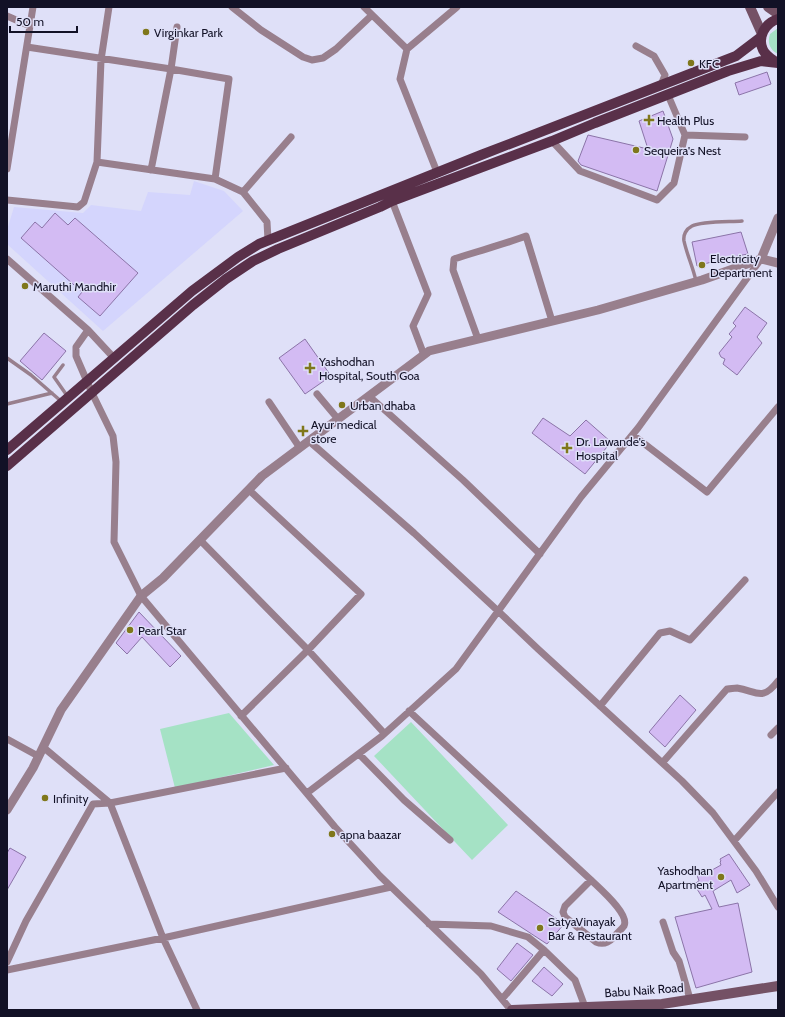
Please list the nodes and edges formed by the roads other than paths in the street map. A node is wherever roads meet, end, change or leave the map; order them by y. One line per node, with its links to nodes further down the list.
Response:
1 (33, 7): 12 (street)
2 (109, 7): 18 (street)
3 (232, 7): 9 (street)
4 (364, 7): 9 (street)
5 (457, 7): 17 (street)
6 (750, 7): 14 (main road)
7 (768, 7): 8 (main road)
8 (778, 14)
9 (372, 15): 17 (street)
10 (7, 16): 12 (street)
11 (778, 19): 14 (main road)
12 (30, 26): 16 (street)
13 (177, 28): 20 (street)
14 (762, 36): 19 (main road); 21 (main road)
15 (636, 46): 21 (street)
16 (27, 47): 18 (street); 23 (street)
17 (407, 49): 31 (street)
18 (102, 58): 20 (street); 28 (street)
19 (778, 63): 22 (main road)
20 (171, 69): 30 (street); 32 (street)
21 (661, 85): 31 (main road)
22 (668, 95): 24 (street); 27 (main road)
23 (9, 128): 29 (street)
24 (685, 135): 26 (street); 27 (street)
25 (291, 137): 33 (street)
26 (745, 137)
27 (552, 141): 35 (main road)
28 (97, 162): 30 (street); 34 (street)
29 (7, 169)
30 (151, 170): 32 (street)
31 (437, 172): 38 (main road)
32 (215, 180): 33 (street)
33 (243, 192): 38 (street)
34 (7, 200)
35 (392, 201): 46 (street); 52 (main road)
36 (778, 218): 40 (street)
37 (742, 221): 42 (lane)
38 (268, 240): 48 (main road)
39 (7, 259): 44 (street)
40 (761, 259): 41 (street); 42 (street); 60 (street)
41 (778, 263)
42 (696, 282): 43 (street)
43 (552, 322): 45 (street); 45 (street)
44 (88, 330): 48 (street); 50 (street)
45 (478, 339): 46 (street)
46 (424, 355): 54 (street)
47 (7, 358): 51 (lane)
48 (114, 358): 50 (main road)
49 (64, 366): 55 (lane)
50 (87, 382): 52 (street); 55 (main road)
51 (52, 393): 55 (lane); 57 (lane)
52 (92, 393): 64 (main road); 69 (street)
53 (317, 394): 59 (street)
54 (369, 396): 59 (street); 67 (street)
55 (66, 400): 63 (main road)
56 (269, 402): 62 (street)
57 (7, 404)
58 (778, 406): 60 (street)
59 (338, 419): 61 (street)
60 (633, 435): 67 (street)
61 (310, 440): 62 (street); 70 (street)
62 (300, 448): 65 (street)
63 (7, 450)
64 (7, 466)
65 (249, 490): 66 (street); 71 (street)
66 (200, 540): 69 (street); 71 (street)
67 (540, 554): 70 (street)
68 (745, 580): 73 (street)
69 (141, 596): 75 (street); 80 (street)
70 (498, 611): 73 (street); 74 (street)
71 (308, 650): 75 (street); 77 (street)
72 (778, 681): 83 (street)
73 (600, 706): 83 (street)
74 (409, 711): 77 (street); 91 (street)
75 (240, 716): 84 (street)
76 (778, 728): 78 (street)
77 (384, 733): 81 (street)
78 (771, 735)
79 (7, 740): 82 (street)
80 (43, 747): 82 (street); 87 (street)
81 (358, 754): 86 (street); 89 (street)
82 (38, 756): 88 (street)
83 (663, 762): 90 (street)
84 (286, 768): 86 (street); 87 (street)
85 (778, 792): 90 (street)
86 (307, 793): 92 (street)
87 (110, 803): 96 (street); 98 (street)
88 (7, 810)
89 (450, 840)
90 (734, 841): 93 (street)
91 (590, 880): 91 (street)
92 (391, 888): 95 (street); 96 (street)
93 (778, 907)
94 (663, 922): 102 (street)
95 (429, 924): 97 (street); 101 (street)
96 (163, 938): 99 (street); 104 (street)
97 (544, 950): 101 (street); 103 (street)
98 (8, 958)
99 (7, 970)
100 (778, 986): 102 (main road, Babu Naik Road)
101 (502, 999): 105 (street)
102 (690, 999): 103 (main road, Babu Naik Road)
103 (584, 1007): 105 (main road, Babu Naik Road)
104 (197, 1010)
105 (512, 1010)

